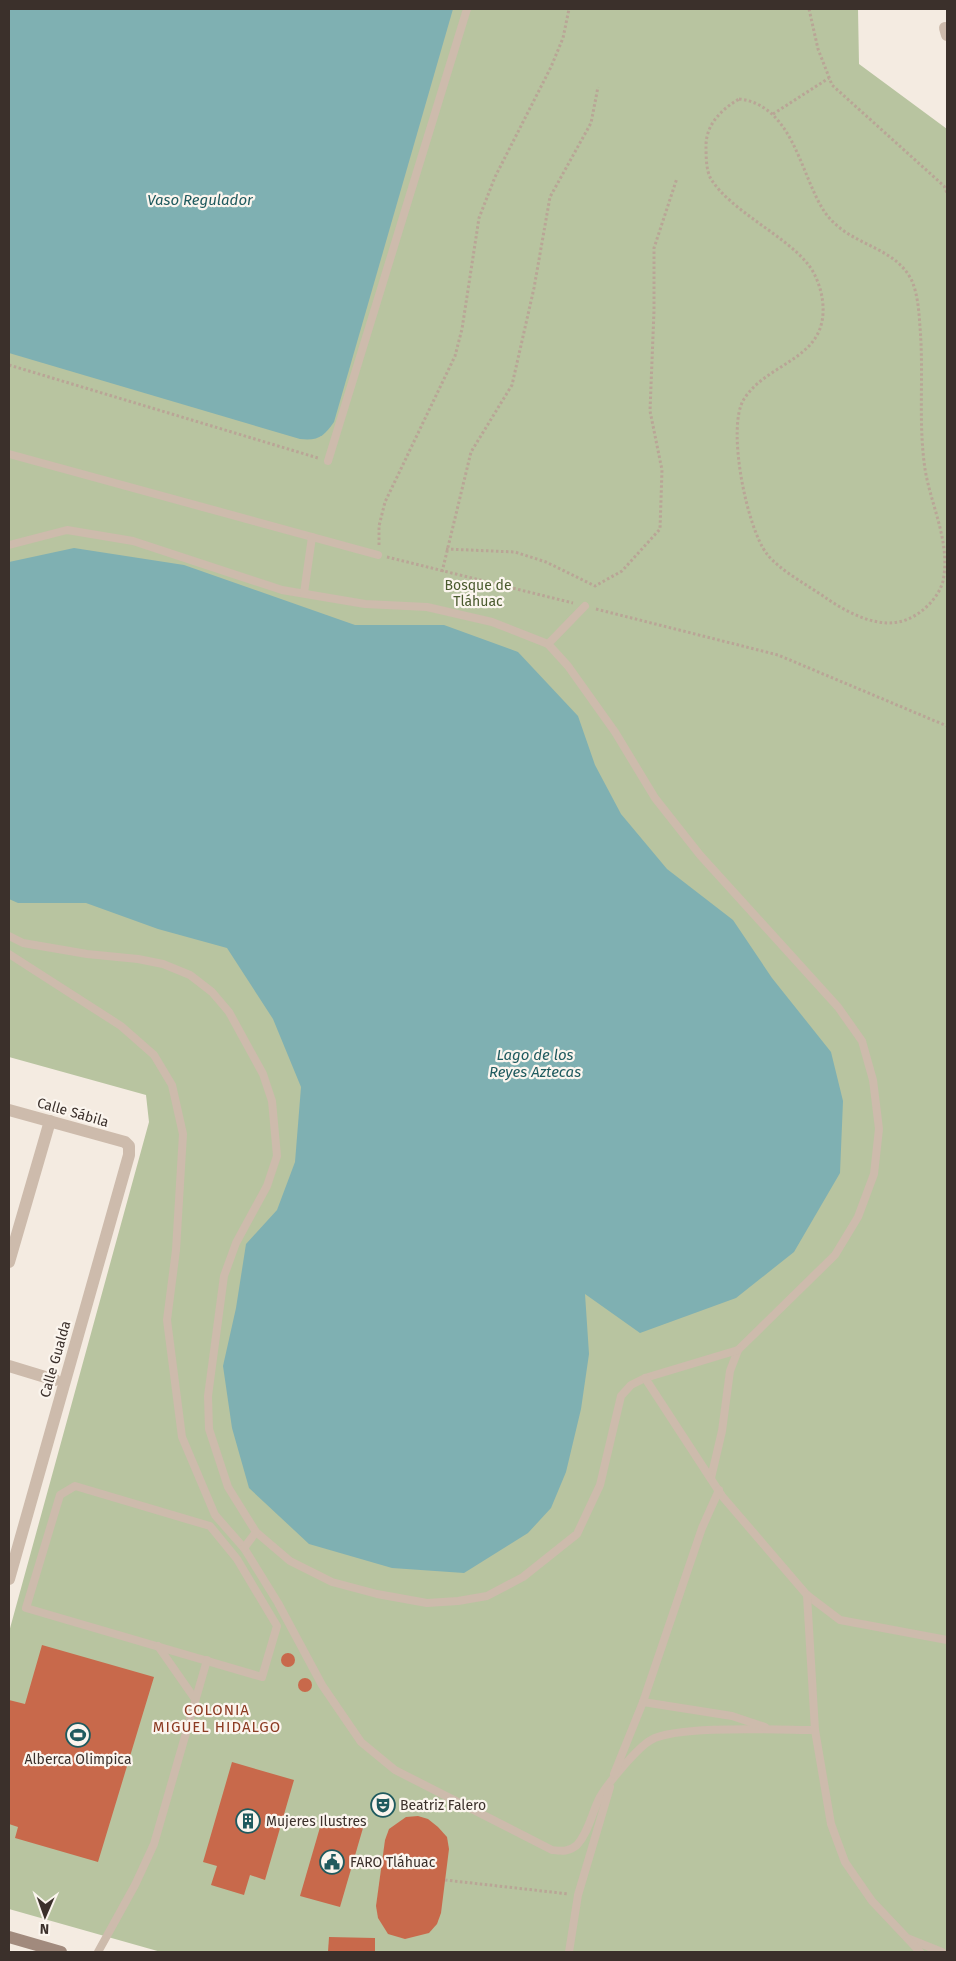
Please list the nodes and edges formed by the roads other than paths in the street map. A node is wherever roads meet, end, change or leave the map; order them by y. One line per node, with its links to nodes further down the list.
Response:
1 (467, 9): 3 (lane)
2 (9, 454): 4 (lane)
3 (328, 461)
4 (312, 537): 6 (lane); 7 (lane)
5 (9, 545): 7 (lane)
6 (378, 554)
7 (304, 593): 9 (lane)
8 (585, 606): 9 (lane)
9 (548, 644): 16 (lane)
10 (9, 936): 22 (lane)
11 (9, 954): 23 (lane)
12 (9, 1110): 13 (street, Calle Sábila)
13 (50, 1121): 14 (street, Calle Sábila); 15 (street)
14 (129, 1146): 24 (street, Calle Gualda)
15 (9, 1262)
16 (738, 1350): 18 (lane); 20 (lane)
17 (9, 1366): 19 (street)
18 (645, 1378): 20 (lane); 22 (lane)
19 (55, 1380)
20 (711, 1478): 21 (lane)
21 (719, 1490): 25 (lane); 30 (lane)
22 (256, 1532): 23 (lane)
23 (244, 1548): 33 (lane)
24 (9, 1579)
25 (807, 1595): 26 (lane); 32 (lane)
26 (947, 1640)
27 (158, 1646): 28 (lane); 28 (lane); 29 (lane)
28 (207, 1660): 29 (lane)
29 (195, 1699): 37 (lane)
30 (643, 1702): 31 (lane); 33 (lane)
31 (772, 1729): 32 (lane); 33 (lane)
32 (815, 1730): 35 (lane)
33 (613, 1777): 38 (lane)
34 (9, 1937): 36 (main road)
35 (907, 1938): 39 (lane); 40 (lane)
36 (61, 1952)
37 (98, 1952)
38 (569, 1952)
39 (920, 1952)
40 (942, 1952)

